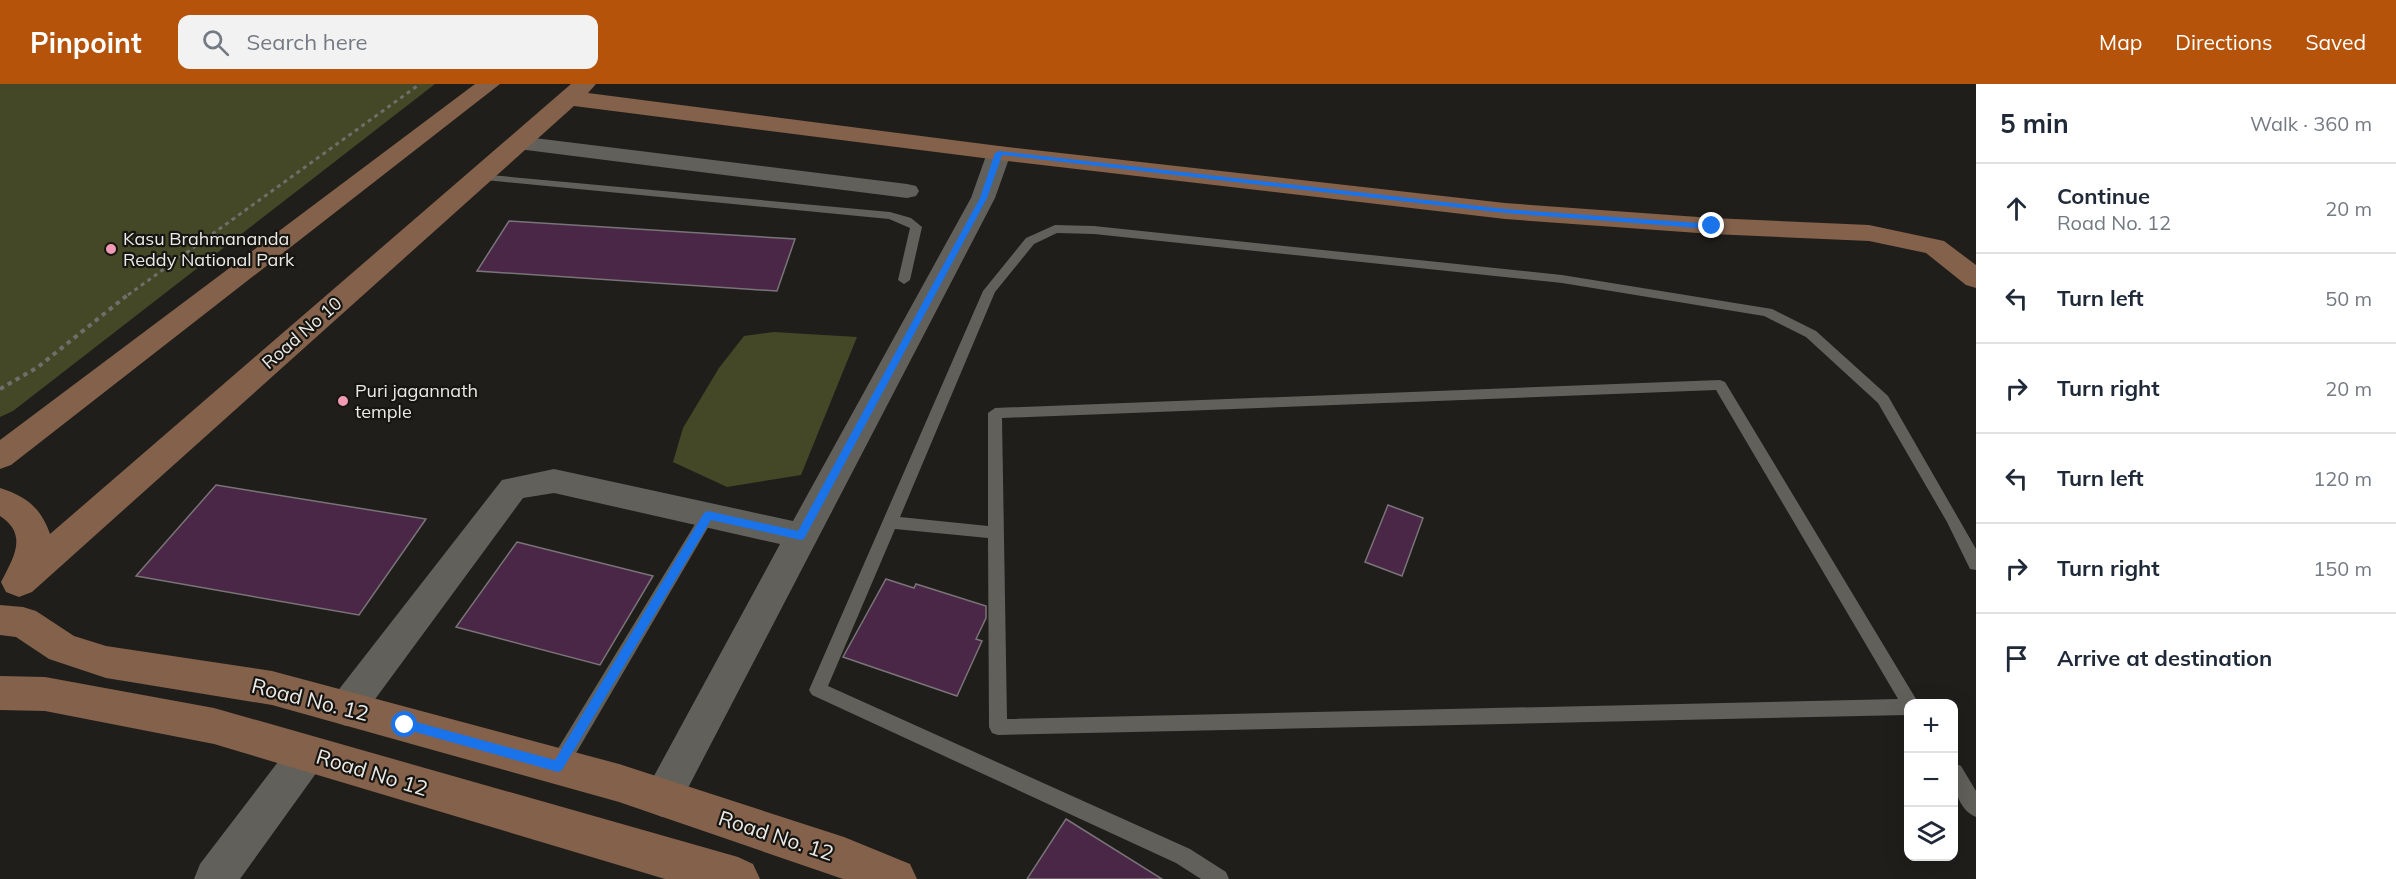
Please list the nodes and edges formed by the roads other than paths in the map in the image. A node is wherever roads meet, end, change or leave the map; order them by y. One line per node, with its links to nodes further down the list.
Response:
1 (489, 84): 9 (main road)
2 (577, 91): 3 (main road, Road No 10); 4 (main road)
3 (518, 143): 5 (main road, Road No 10); 6 (street)
4 (999, 153): 7 (main road); 14 (street)
5 (479, 177): 8 (lane); 16 (main road, Road No 10)
6 (907, 191)
7 (1976, 279)
8 (904, 280)
9 (0, 457)
10 (0, 501): 16 (main road)
11 (708, 515): 14 (street); 21 (street); 23 (lane)
12 (890, 522): 13 (lane); 15 (lane); 30 (lane)
13 (996, 533): 19 (lane); 20 (lane)
14 (801, 536): 25 (street)
15 (1976, 564)
16 (9, 594)
17 (0, 620): 21 (main road, Road No. 12)
18 (0, 693): 22 (main road, Road No 12)
19 (1905, 699)
20 (1904, 705)
21 (346, 709): 23 (main road, Road No. 12)
22 (308, 753): 27 (street); 28 (main road, Road No 12)
23 (558, 766): 25 (main road, Road No. 12)
24 (1958, 780): 26 (lane)
25 (662, 798): 29 (main road, Road No. 12)
26 (1976, 808)
27 (215, 879)
28 (738, 879)
29 (895, 879)
30 (1219, 879)

